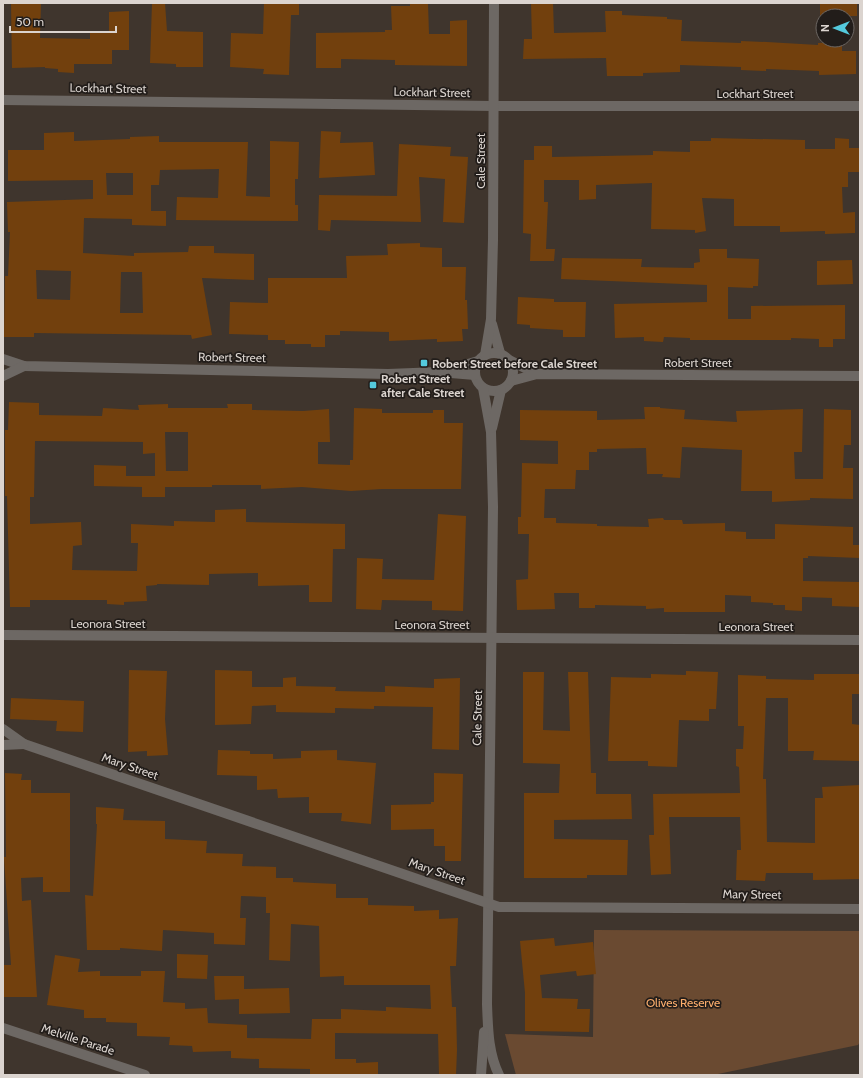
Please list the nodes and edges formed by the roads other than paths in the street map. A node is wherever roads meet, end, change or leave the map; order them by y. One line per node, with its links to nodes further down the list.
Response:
1 (494, 3): 3 (street, Cale Street)
2 (3, 100): 3 (street, Lockhart Street)
3 (494, 106): 4 (street, Lockhart Street); 5 (street, Cale Street)
4 (860, 106)
5 (491, 319): 6 (street, Cale Street); 7 (street, Cale Street)
6 (500, 353): 7 (street); 9 (street)
7 (482, 358): 11 (street, Robert Street); 13 (street)
8 (3, 359): 10 (street, Robert Street)
9 (510, 360): 12 (street, Robert Street); 16 (street)
10 (24, 366): 11 (street, Robert Street); 14 (street, Robert Street)
11 (439, 372): 13 (street, Robert Street)
12 (537, 374): 15 (street, Robert Street); 16 (street, Robert Street)
13 (475, 375): 17 (street)
14 (3, 376)
15 (860, 376)
16 (511, 381): 18 (street)
17 (483, 388): 18 (street); 19 (street, Cale Street)
18 (501, 390): 19 (street, Cale Street)
19 (491, 432): 21 (street, Cale Street)
20 (3, 635): 21 (street, Leonora Street)
21 (491, 638): 22 (street, Leonora Street); 26 (street, Cale Street)
22 (860, 640)
23 (3, 729): 24 (street, Mary Street)
24 (24, 744): 25 (street, Mary Street); 26 (street, Mary Street)
25 (3, 745)
26 (487, 901): 27 (street, Mary Street); 28 (street, Cale Street)
27 (860, 909)
28 (487, 1004): 31 (street, Cale Street); 32 (street, Cale Street)
29 (3, 1028): 30 (street, Melville Parade)
30 (145, 1075)
31 (481, 1075)
32 (499, 1075)

